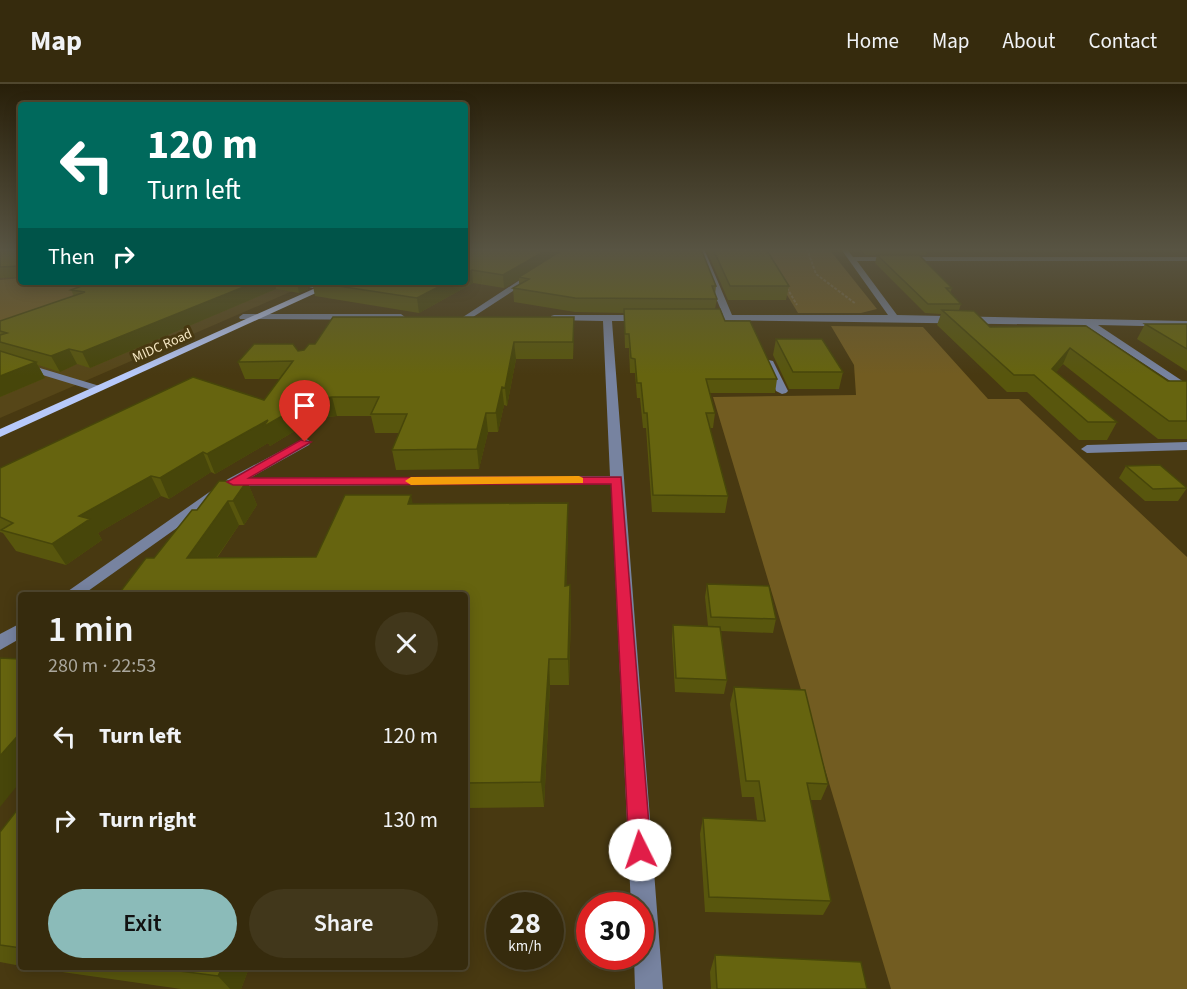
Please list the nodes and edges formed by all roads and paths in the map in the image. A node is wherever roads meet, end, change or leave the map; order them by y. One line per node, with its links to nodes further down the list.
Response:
1 (301, 291): 10 (main road, MIDC Road)
2 (315, 291): 11 (main road, MIDC Road)
3 (508, 291): 15 (street)
4 (718, 291): 21 (street)
5 (788, 291): 9 (path)
6 (838, 291): 8 (path)
7 (874, 291): 23 (street)
8 (860, 308)
9 (801, 312)
10 (243, 317): 11 (street); 30 (main road, MIDC Road)
11 (258, 317): 12 (street); 30 (main road, MIDC Road)
12 (342, 317): 13 (street); 27 (street)
13 (410, 317)
14 (455, 317): 15 (street)
15 (467, 317): 16 (street)
16 (490, 317)
17 (549, 318): 18 (street)
18 (607, 318): 19 (street); 38 (street)
19 (651, 318)
20 (696, 318): 21 (street)
21 (729, 318): 22 (street)
22 (747, 318): 23 (street); 26 (street)
23 (894, 318): 24 (street)
24 (1087, 322): 25 (street); 31 (street)
25 (1187, 324)
26 (752, 328)
27 (329, 332)
28 (762, 349): 32 (street)
29 (0, 359): 30 (street)
30 (93, 387): 33 (main road, MIDC Road); 34 (main road, MIDC Road)
31 (1187, 389)
32 (782, 391)
33 (0, 424)
34 (0, 433)
35 (305, 442): 39 (street)
36 (1187, 446): 37 (street)
37 (1087, 449)
38 (617, 480): 39 (street); 43 (street)
39 (233, 482): 40 (street)
40 (75, 592)
41 (18, 631): 42 (street)
42 (0, 643)
43 (649, 989)

